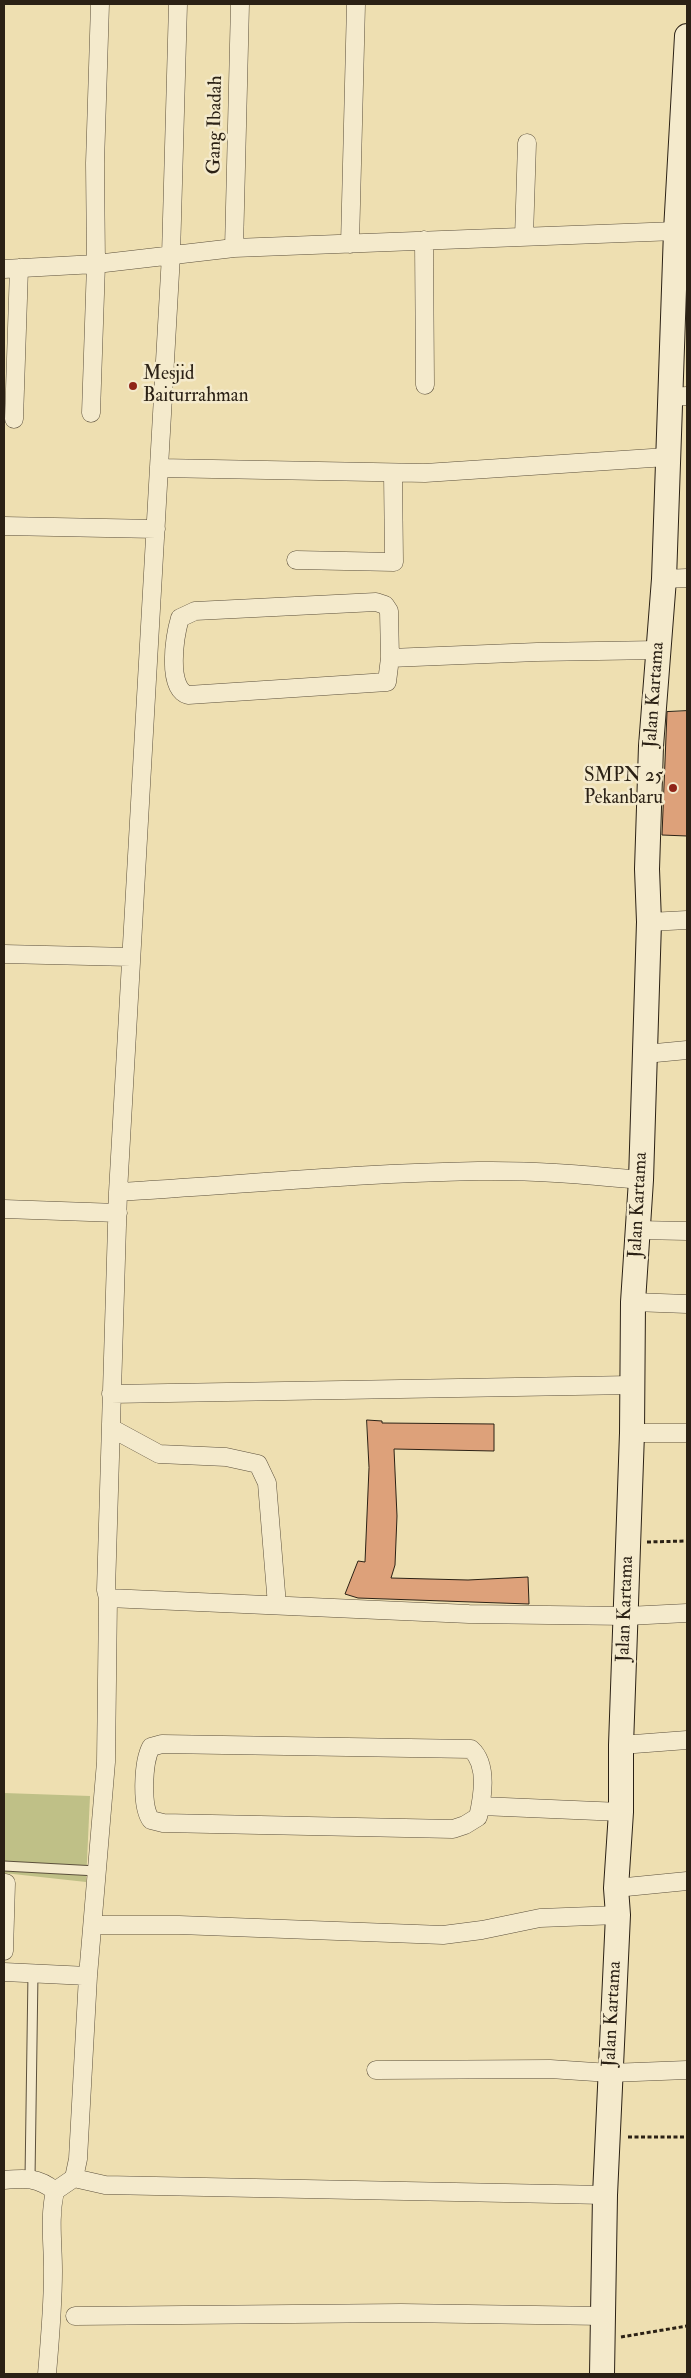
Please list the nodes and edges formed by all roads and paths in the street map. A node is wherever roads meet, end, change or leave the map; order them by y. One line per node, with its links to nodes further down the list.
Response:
1 (100, 4): 14 (street)
2 (178, 4): 13 (street)
3 (240, 4): 12 (street, Gang Ibadah)
4 (356, 4): 11 (street)
5 (687, 36): 6 (main road, Jalan Kartama)
6 (685, 138): 8 (main road, Jalan Kartama)
7 (527, 143): 9 (street)
8 (676, 231): 9 (street); 17 (main road, Jalan Kartama)
9 (524, 237): 10 (street)
10 (424, 240): 11 (street); 16 (street)
11 (350, 244): 12 (street)
12 (234, 248): 13 (street)
13 (170, 255): 14 (street); 21 (street)
14 (96, 264): 15 (street); 18 (street)
15 (11, 268): 19 (street)
16 (425, 385)
17 (679, 397): 20 (main road, Jalan Kartama)
18 (92, 413)
19 (14, 419)
20 (667, 457): 22 (street); 27 (main road, Jalan Kartama)
21 (160, 468): 22 (street); 24 (street)
22 (393, 473): 25 (street)
23 (4, 526): 24 (street)
24 (156, 529): 33 (street)
25 (296, 560)
26 (687, 578): 27 (street)
27 (664, 579): 28 (main road, Jalan Kartama)
28 (658, 650): 29 (street); 31 (main road, Jalan Kartama)
29 (390, 658): 29 (street)
30 (687, 920): 31 (street)
31 (649, 922): 35 (main road, Jalan Kartama)
32 (4, 954): 33 (street)
33 (130, 956): 37 (street)
34 (687, 1050): 35 (street)
35 (645, 1054): 36 (main road, Jalan Kartama)
36 (641, 1180): 37 (street); 40 (main road, Jalan Kartama)
37 (118, 1192): 39 (street)
38 (4, 1208): 39 (street)
39 (118, 1213): 45 (street)
40 (637, 1230): 41 (street); 42 (main road, Jalan Kartama)
41 (687, 1231)
42 (633, 1302): 43 (street); 44 (main road, Jalan Kartama)
43 (687, 1304)
44 (632, 1385): 45 (street); 47 (main road, Jalan Kartama)
45 (112, 1394): 46 (street)
46 (111, 1428): 51 (street); 52 (street)
47 (632, 1433): 48 (street); 50 (main road, Jalan Kartama)
48 (687, 1433)
49 (687, 1541): 50 (path)
50 (628, 1543): 54 (main road, Jalan Kartama)
51 (108, 1598): 52 (street); 60 (street)
52 (277, 1605): 54 (street)
53 (687, 1613): 54 (street)
54 (626, 1616): 56 (main road, Jalan Kartama)
55 (687, 1740): 56 (street)
56 (621, 1745): 58 (main road, Jalan Kartama)
57 (481, 1806): 57 (street); 58 (street)
58 (621, 1812): 63 (main road, Jalan Kartama)
59 (4, 1866): 60 (lane)
60 (98, 1871): 65 (street)
61 (687, 1881): 63 (street)
62 (4, 1883): 66 (street)
63 (616, 1888): 64 (main road, Jalan Kartama)
64 (618, 1915): 65 (street); 72 (main road, Jalan Kartama)
65 (93, 1925): 69 (street)
66 (4, 1951)
67 (4, 1972): 68 (street)
68 (33, 1974): 69 (street); 75 (lane)
69 (88, 1976): 76 (street)
70 (376, 2070): 72 (street)
71 (687, 2070): 72 (street)
72 (610, 2073): 73 (main road, Jalan Kartama)
73 (608, 2137): 74 (path); 79 (main road, Jalan Kartama)
74 (687, 2137)
75 (30, 2178): 77 (street); 78 (street)
76 (74, 2178): 78 (street); 79 (street)
77 (4, 2180)
78 (55, 2191): 84 (street)
79 (605, 2195): 81 (main road, Jalan Kartama)
80 (74, 2316): 81 (street)
81 (603, 2316): 83 (main road, Jalan Kartama)
82 (687, 2326): 83 (path)
83 (603, 2347): 85 (main road, Jalan Kartama)
84 (47, 2374)
85 (602, 2374)

